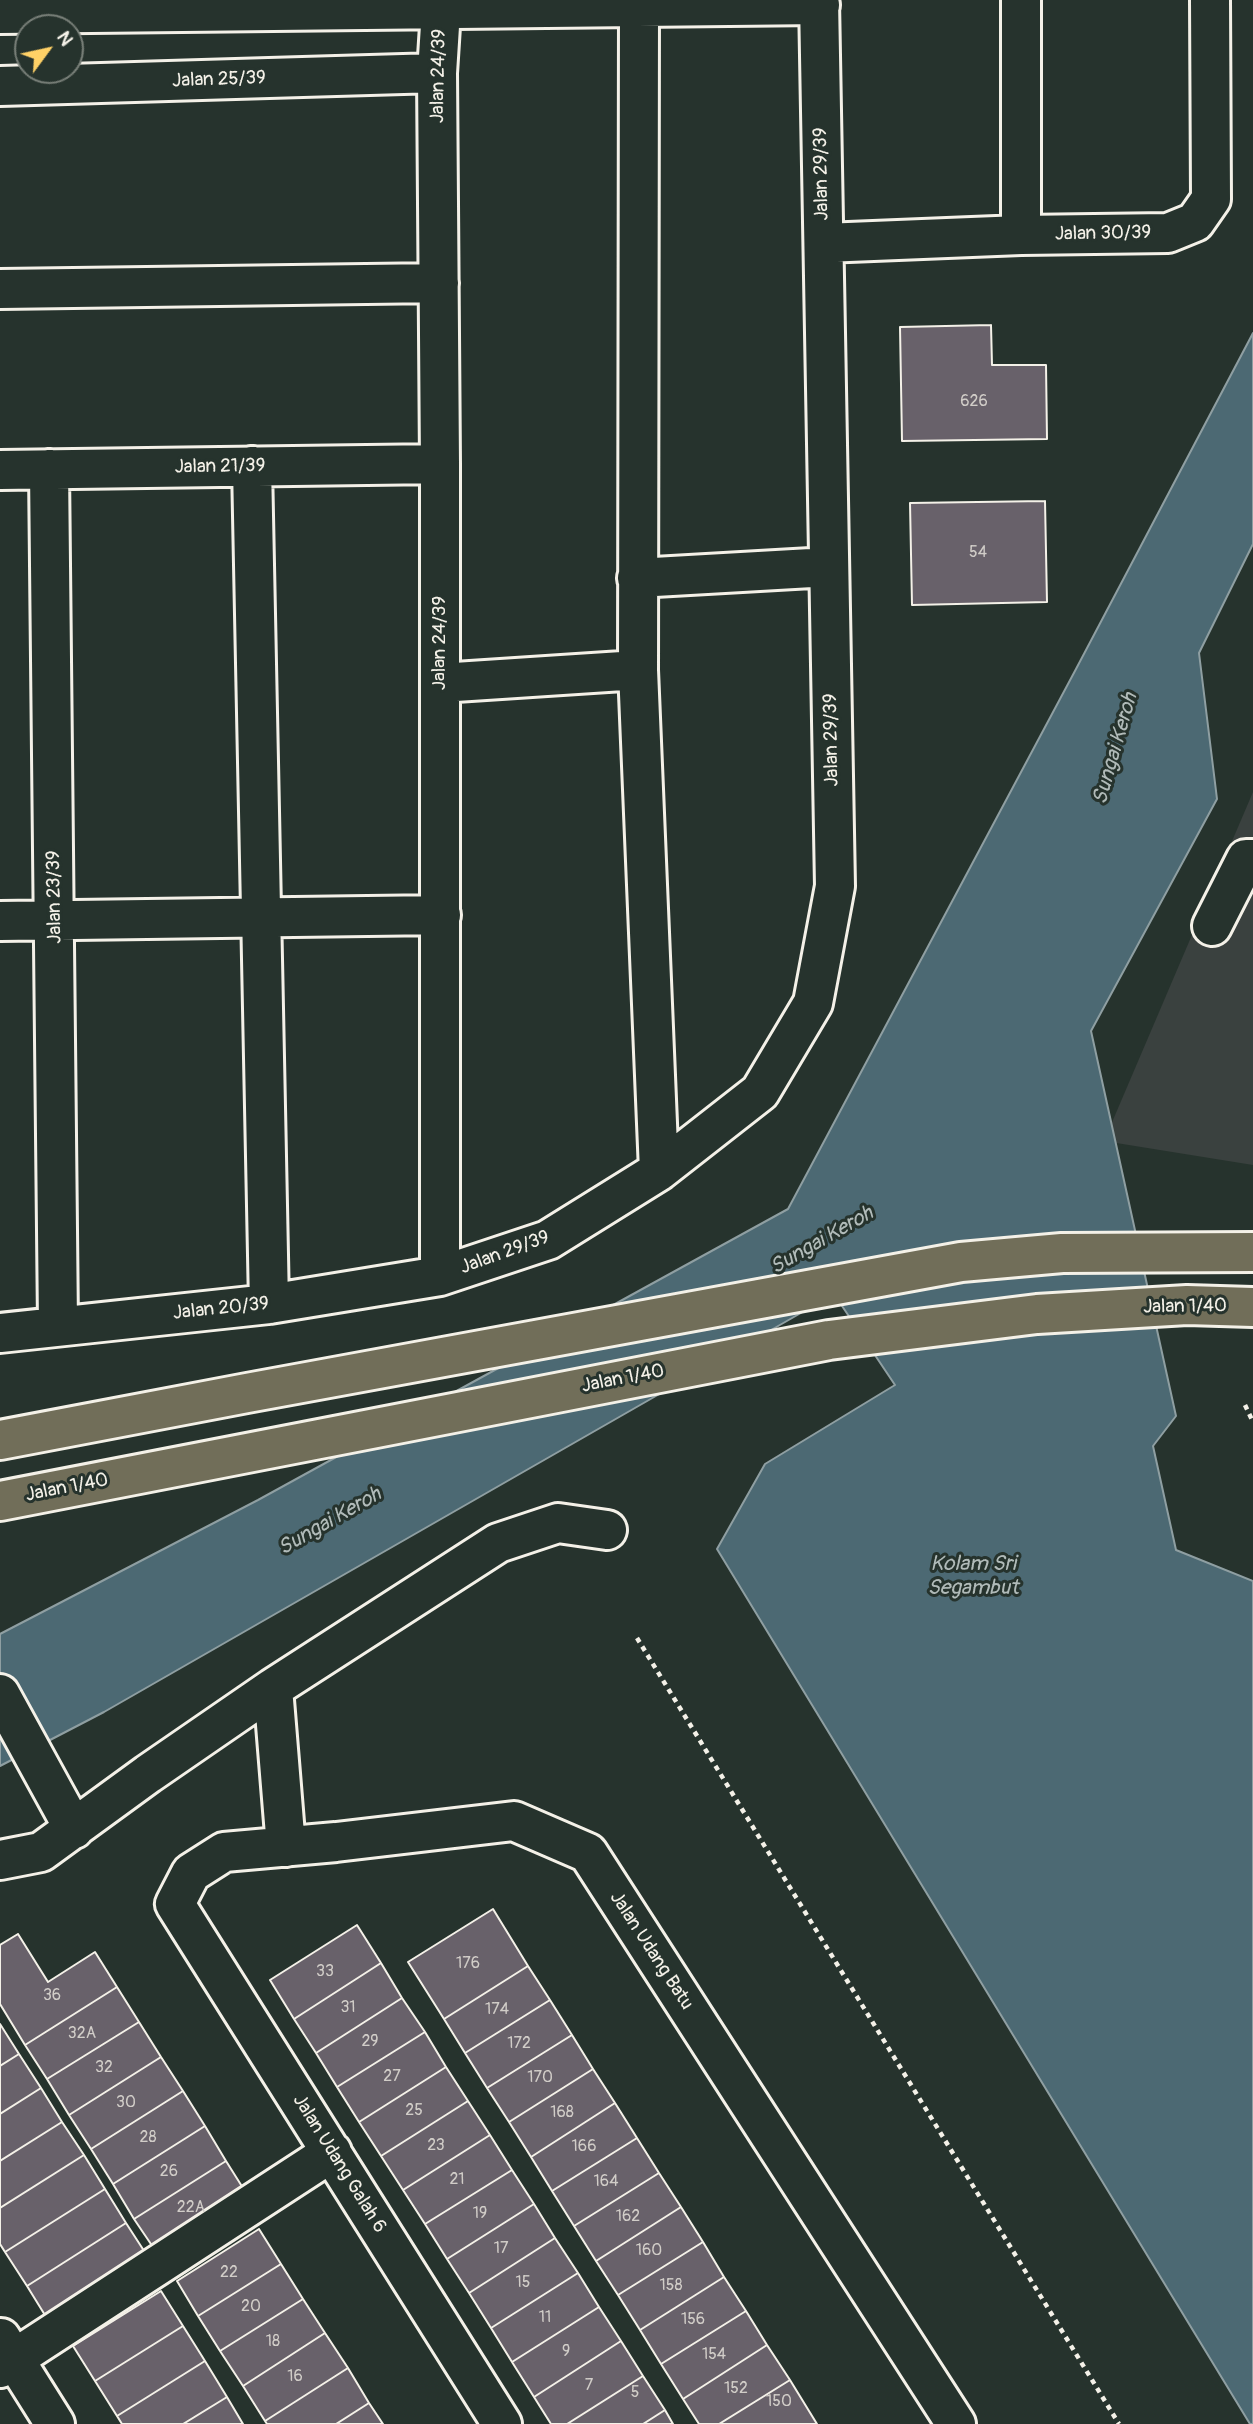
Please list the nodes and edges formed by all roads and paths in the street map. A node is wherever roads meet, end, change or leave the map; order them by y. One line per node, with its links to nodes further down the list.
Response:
1 (1021, 0): 9 (street)
2 (1210, 0): 9 (street, Jalan 30/39)
3 (820, 3): 4 (street); 10 (street, Jalan 29/39)
4 (639, 7): 6 (street); 18 (street)
5 (18, 9): 6 (street)
6 (441, 10): 7 (street, Jalan 24/39)
7 (437, 73): 8 (street, Jalan 25/39); 11 (street, Jalan 24/39)
8 (0, 86)
9 (1021, 235): 10 (street, Jalan 30/39)
10 (824, 243): 17 (street, Jalan 29/39)
11 (439, 283): 12 (street); 13 (street, Jalan 24/39)
12 (0, 289)
13 (440, 464): 14 (street, Jalan 21/39); 20 (street, Jalan 24/39)
14 (252, 466): 15 (street, Jalan 21/39); 23 (street)
15 (49, 469): 16 (street, Jalan 21/39); 25 (street, Jalan 23/39)
16 (0, 470)
17 (829, 567): 18 (street); 27 (street, Jalan 29/39)
18 (637, 578): 19 (street)
19 (638, 670): 20 (street); 27 (street)
20 (440, 683): 22 (street, Jalan 24/39)
21 (1253, 859): 26 (street)
22 (441, 915): 23 (street); 29 (street, Jalan 24/39)
23 (261, 917): 25 (street); 30 (street)
24 (0, 920): 25 (street)
25 (55, 920): 32 (street, Jalan 23/39)
26 (1212, 926)
27 (659, 1171): 29 (street, Jalan 29/39)
28 (1253, 1252): 36 (main road)
29 (440, 1276): 30 (street, Jalan 20/39)
30 (269, 1304): 32 (street, Jalan 20/39)
31 (1253, 1307): 37 (main road, Jalan 1/40)
32 (58, 1325): 33 (street, Jalan 20/39)
33 (0, 1333)
34 (1245, 1405): 35 (path)
35 (1253, 1422)
36 (0, 1440)
37 (0, 1501)
38 (607, 1530): 40 (street)
39 (637, 1638): 51 (path)
40 (273, 1688): 42 (street); 43 (street)
41 (0, 1695): 42 (street)
42 (73, 1828): 44 (street)
43 (286, 1847): 45 (street, Jalan Udang Batu); 48 (street, Jalan Udang Batu)
44 (0, 1860)
45 (175, 1905): 46 (street, Jalan Udang Galah 6)
46 (332, 2152): 47 (street); 50 (street, Jalan Udang Galah 6)
47 (5, 2354): 49 (street)
48 (951, 2422)
49 (55, 2424)
50 (502, 2424)
51 (1119, 2424)

